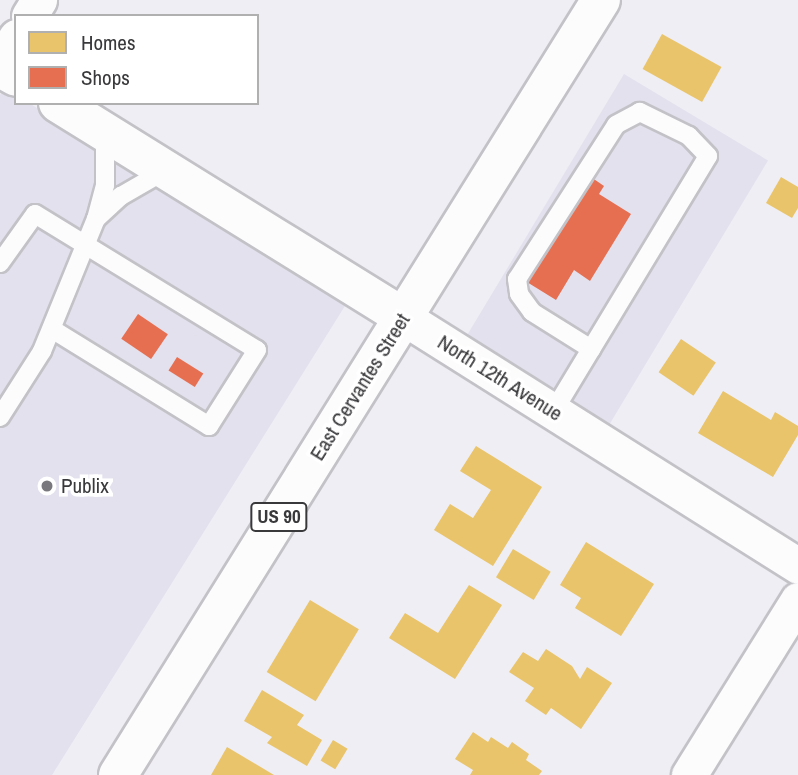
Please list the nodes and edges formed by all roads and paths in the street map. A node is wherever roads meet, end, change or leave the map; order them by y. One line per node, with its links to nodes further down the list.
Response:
1 (601, 0): 10 (main road, East Cervantes Street / US 90)
2 (14, 40): 3 (street)
3 (0, 65)
4 (61, 105): 5 (main road, North 12th Avenue)
5 (104, 132): 6 (main road, North 12th Avenue); 7 (lane)
6 (166, 170): 7 (lane); 10 (main road, North 12th Avenue)
7 (96, 219): 8 (lane)
8 (86, 244): 9 (lane); 11 (lane); 11 (lane)
9 (0, 263)
10 (403, 317): 13 (street, North 12th Avenue); 17 (main road, East Cervantes Street / US 90)
11 (52, 329): 14 (lane)
12 (591, 349): 12 (lane); 13 (lane)
13 (553, 412): 15 (street, North 12th Avenue)
14 (0, 417)
15 (798, 566)
16 (798, 600): 18 (street)
17 (118, 775)
18 (689, 775)

